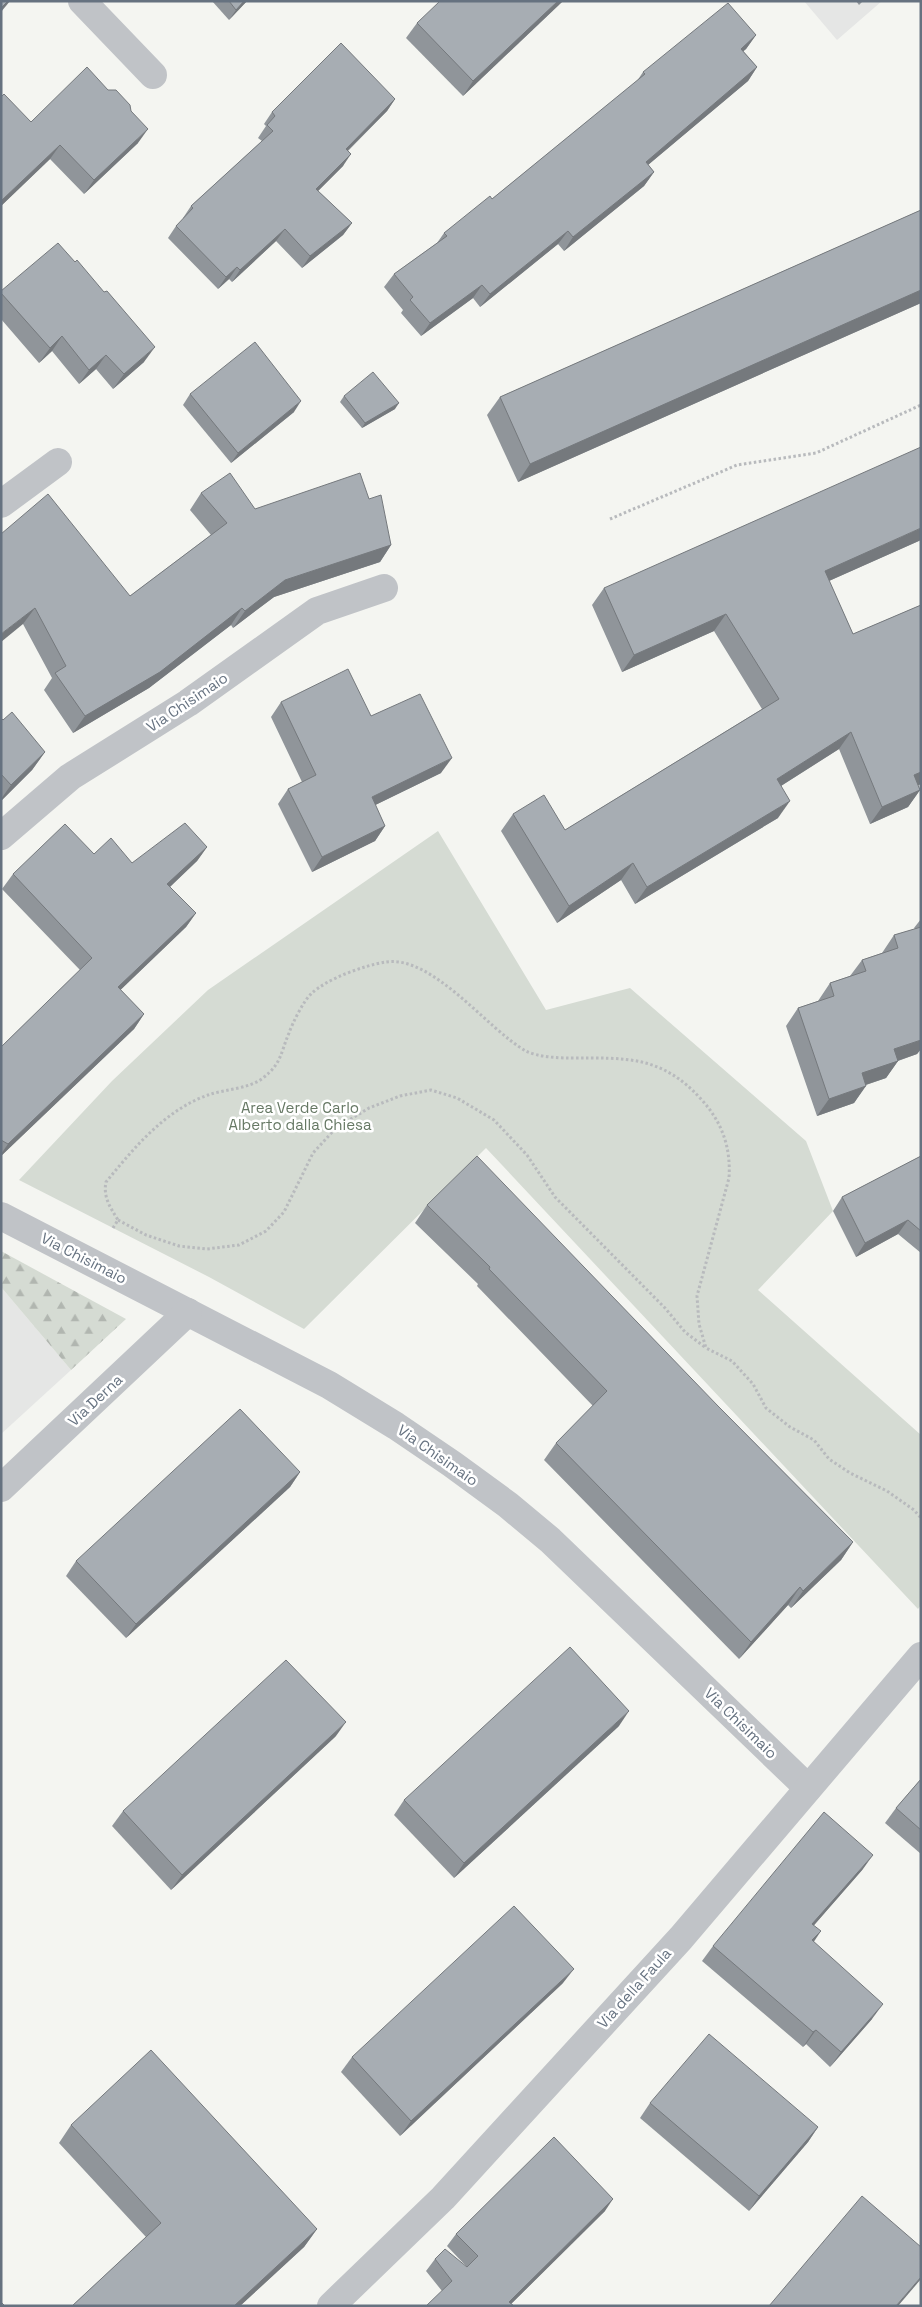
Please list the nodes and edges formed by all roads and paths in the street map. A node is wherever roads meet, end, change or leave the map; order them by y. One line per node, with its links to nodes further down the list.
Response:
1 (82, 1): 2 (street)
2 (153, 75)
3 (921, 405): 6 (path)
4 (58, 462): 5 (street)
5 (1, 504)
6 (610, 519)
7 (384, 588): 8 (street, Via Chisimaio)
8 (1, 836)
9 (1, 1216): 12 (street, Via Chisimaio)
10 (118, 1220): 11 (path); 13 (path); 13 (path)
11 (113, 1228)
12 (188, 1312): 14 (street, Via Derna); 17 (street, Via Chisimaio)
13 (706, 1348): 15 (path)
14 (1, 1488)
15 (921, 1518)
16 (921, 1656): 17 (street, Via della Faula)
17 (808, 1788): 18 (street, Via della Faula)
18 (331, 2306)

